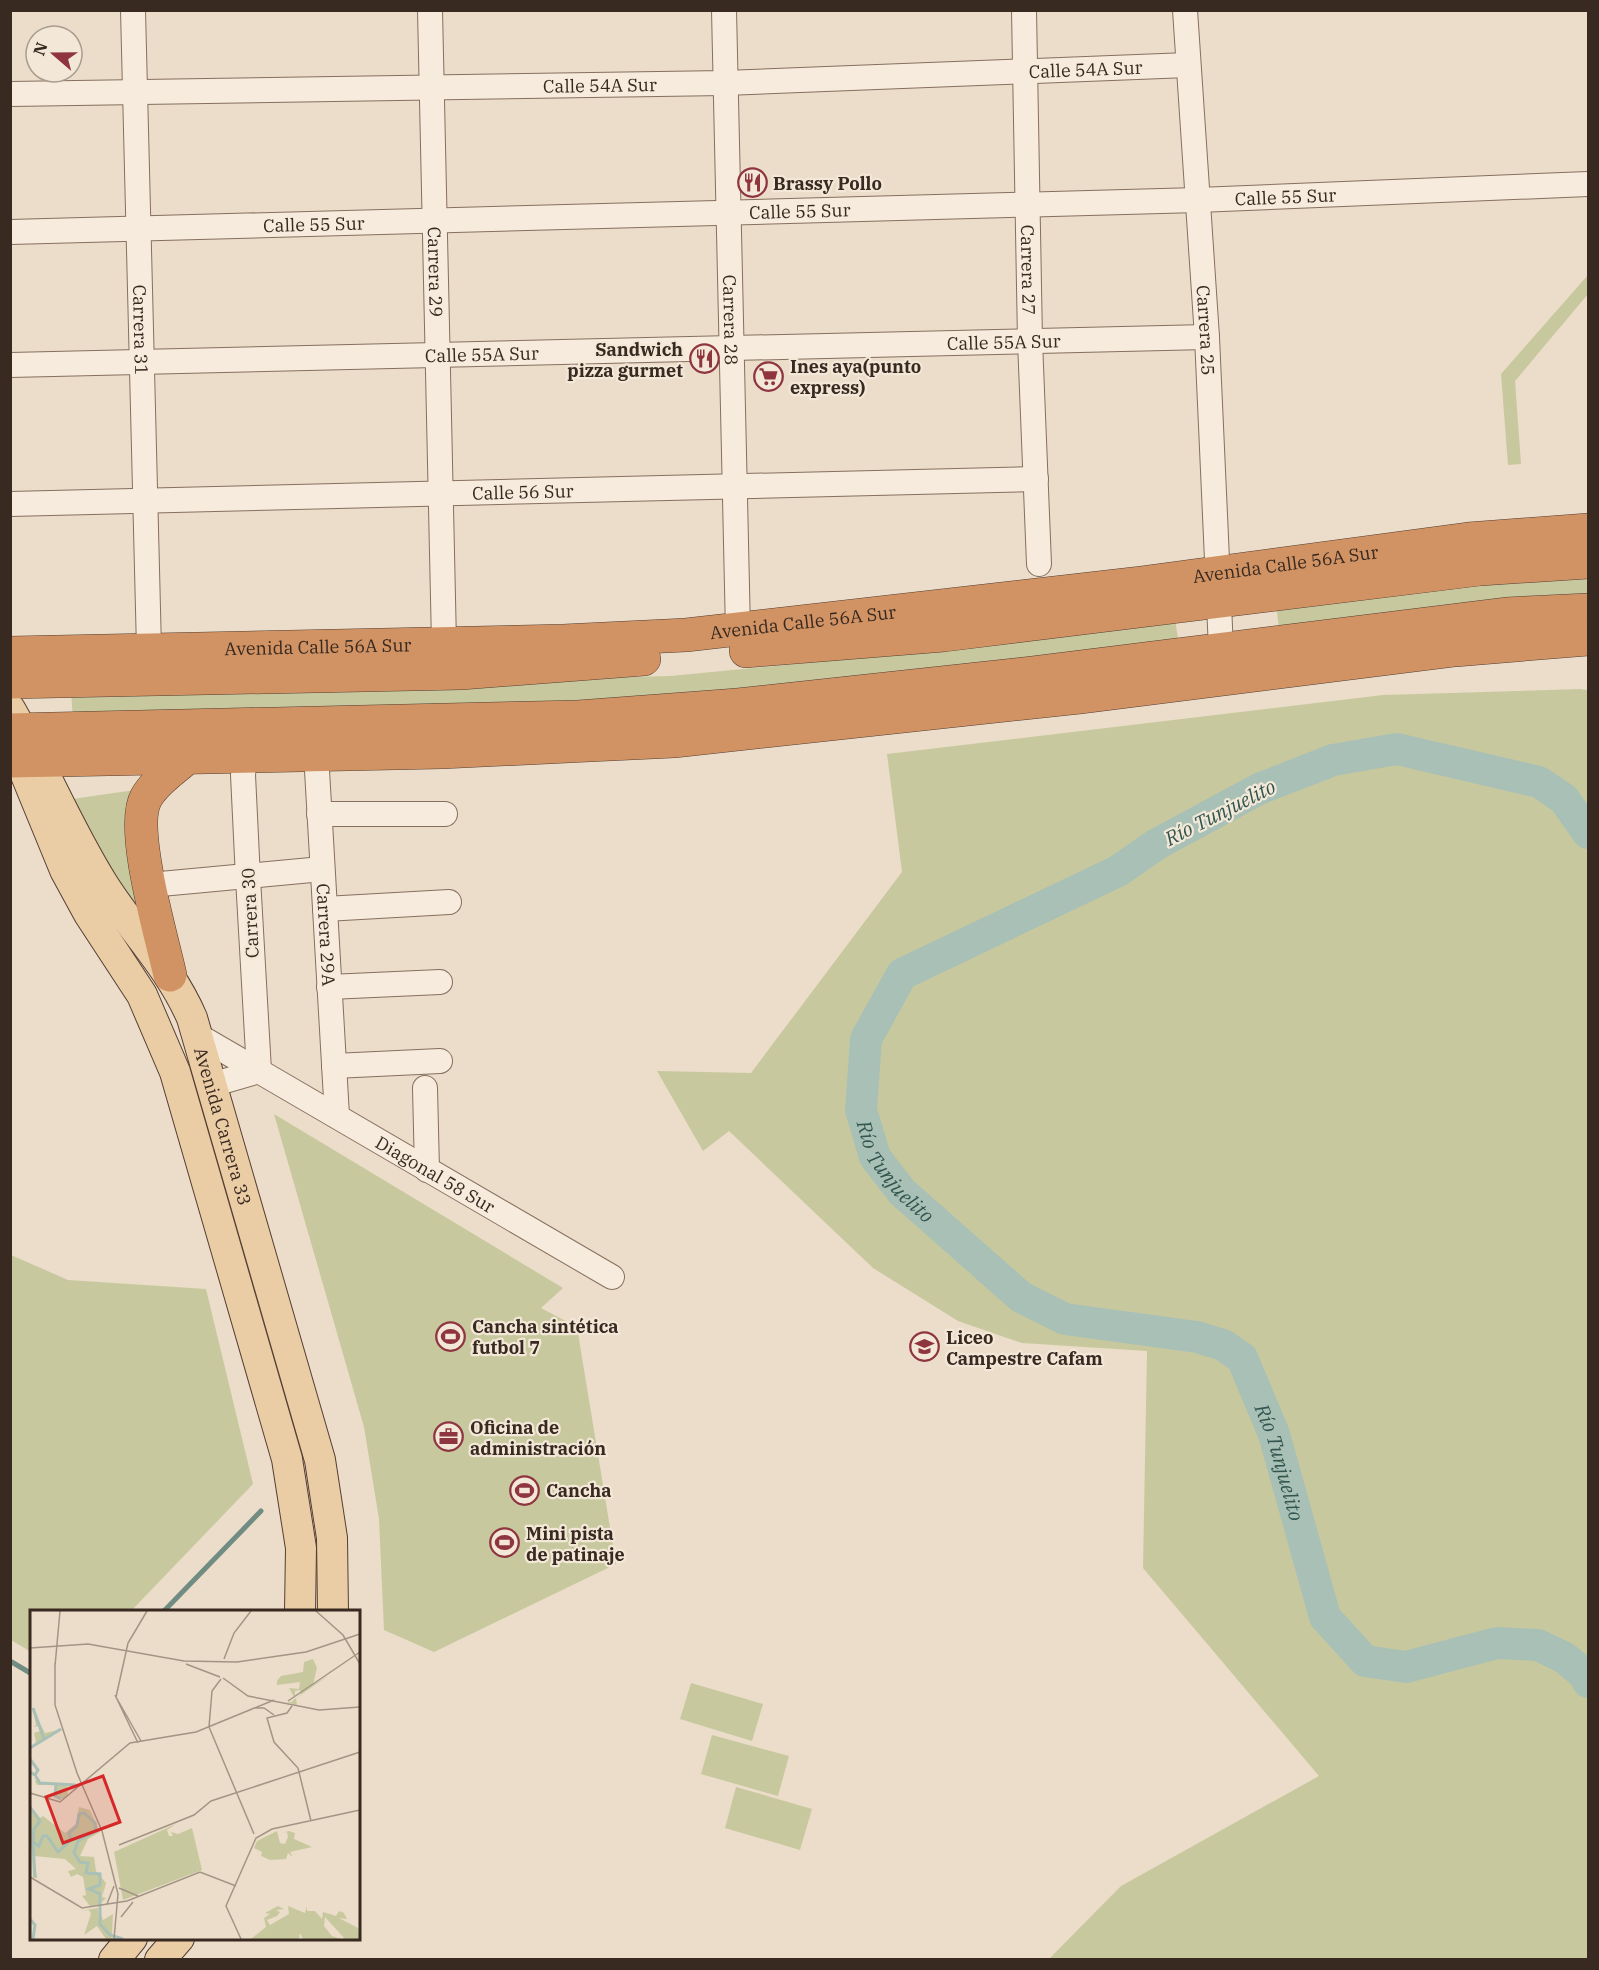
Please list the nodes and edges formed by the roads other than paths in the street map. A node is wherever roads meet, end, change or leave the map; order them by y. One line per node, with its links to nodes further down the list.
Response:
1 (133, 10): 10 (street, Carrera 31)
2 (430, 10): 9 (street, Carrera 29)
3 (724, 10): 8 (street, Carrera 28)
4 (1024, 10): 7 (street, Carrera 27)
5 (1185, 10): 6 (street, Carrera 25)
6 (1188, 64): 7 (street, Calle 54A Sur); 13 (street, Carrera 25)
7 (1025, 71): 8 (street, Calle 54A Sur); 14 (street, Carrera 27)
8 (725, 83): 9 (street, Calle 54A Sur); 15 (street, Carrera 28)
9 (431, 87): 10 (street, Calle 54A Sur); 16 (street, Carrera 29)
10 (135, 92): 11 (street, Calle 54A Sur); 17 (street, Carrera 31)
11 (10, 94)
12 (1588, 184): 13 (street, Calle 55 Sur)
13 (1198, 200): 14 (street, Calle 55 Sur); 19 (street, Carrera 25)
14 (1028, 206): 15 (street, Calle 55 Sur); 20 (street, Carrera 27)
15 (729, 212): 16 (street, Calle 55 Sur); 21 (street, Carrera 28)
16 (434, 220): 17 (street, Calle 55 Sur); 22 (street, Carrera 29)
17 (139, 228): 18 (street, Calle 55 Sur); 23 (street, Carrera 31)
18 (10, 232)
19 (1207, 337): 20 (street, Calle 55A Sur); 34 (street, Carrera 25)
20 (1030, 341): 21 (street, Calle 55A Sur); 25 (street, Carrera 27)
21 (732, 349): 22 (street, Calle 55A Sur); 26 (street, Carrera 28)
22 (437, 356): 23 (street, Calle 55A Sur); 27 (street, Carrera 29)
23 (142, 362): 24 (street, Calle 55A Sur); 28 (street, Carrera 31)
24 (10, 365)
25 (1036, 479): 26 (street, Calle 56 Sur); 33 (street, Carrera 27)
26 (735, 486): 27 (street, Calle 56 Sur); 37 (street, Carrera 28)
27 (440, 493): 28 (street, Calle 56 Sur); 40 (street, Carrera 29)
28 (146, 500): 29 (street, Calle 56 Sur); 42 (street, Carrera 31)
29 (10, 504)
30 (1588, 530): 31 (highway, Avenida Calle 56A Sur)
31 (1488, 537): 32 (highway); 34 (highway, Avenida Calle 56A Sur)
32 (1577, 562): 34 (highway, Avenida Calle 56A Sur)
33 (1039, 564)
34 (1218, 588): 35 (highway, Avenida Calle 56A Sur); 38 (highway, Avenida Calle 56A Sur); 43 (street, Carrera 25)
35 (1009, 597): 37 (highway, Avenida Calle 56A Sur); 38 (highway)
36 (1588, 610): 43 (highway)
37 (738, 631): 40 (highway, Avenida Calle 56A Sur)
38 (944, 635): 45 (highway, Avenida Calle 56A Sur)
39 (1588, 639): 49 (highway)
40 (444, 643): 41 (highway, Avenida Calle 56A Sur)
41 (271, 647): 42 (highway, Avenida Calle 56A Sur); 45 (highway)
42 (149, 649): 44 (highway, Avenida Calle 56A Sur)
43 (1221, 650): 47 (highway)
44 (10, 653)
45 (355, 676): 46 (highway, Avenida Calle 56A Sur)
46 (10, 682)
47 (933, 684): 48 (highway); 49 (highway)
48 (339, 723): 50 (highway); 51 (highway)
49 (821, 725): 51 (highway)
50 (18, 741): 54 (highway); 62 (main road, Avenida Carrera 33); 65 (main road, Avenida Carrera 33)
51 (404, 751): 52 (highway)
52 (316, 753): 53 (highway); 55 (street, Carrera 29A)
53 (246, 755): 54 (highway); 58 (street, Carrera 30)
54 (189, 756): 59 (highway)
55 (319, 814): 56 (street); 57 (street, Carrera 29A)
56 (445, 814)
57 (322, 869): 58 (street); 61 (street, Carrera 29A)
58 (248, 878): 59 (street); 69 (street, Carrera 30)
59 (150, 885): 62 (highway)
60 (450, 902): 61 (street)
61 (325, 909): 64 (street, Carrera 29A)
62 (170, 975): 66 (main road, Avenida Carrera 33)
63 (440, 982): 64 (street)
64 (329, 987): 68 (street, Carrera 29A)
65 (142, 995): 66 (main road); 72 (main road, Avenida Carrera 33)
66 (197, 1035): 69 (street, Diagonal 58 Sur); 70 (main road, Avenida Carrera 33)
67 (440, 1061): 68 (street)
68 (334, 1066): 73 (street, Carrera 29A)
69 (259, 1071): 70 (street); 73 (street, Diagonal 58 Sur)
70 (211, 1085): 72 (main road); 76 (main road, Avenida Carrera 33)
71 (425, 1088): 74 (street)
72 (181, 1095): 77 (main road, Avenida Carrera 33)
73 (337, 1116): 74 (street, Diagonal 58 Sur)
74 (427, 1170): 75 (street, Diagonal 58 Sur)
75 (612, 1277)
76 (334, 1598)
77 (300, 1610)
78 (130, 1940): 80 (main road)
79 (177, 1940): 81 (main road)
80 (114, 1959)
81 (160, 1959)

